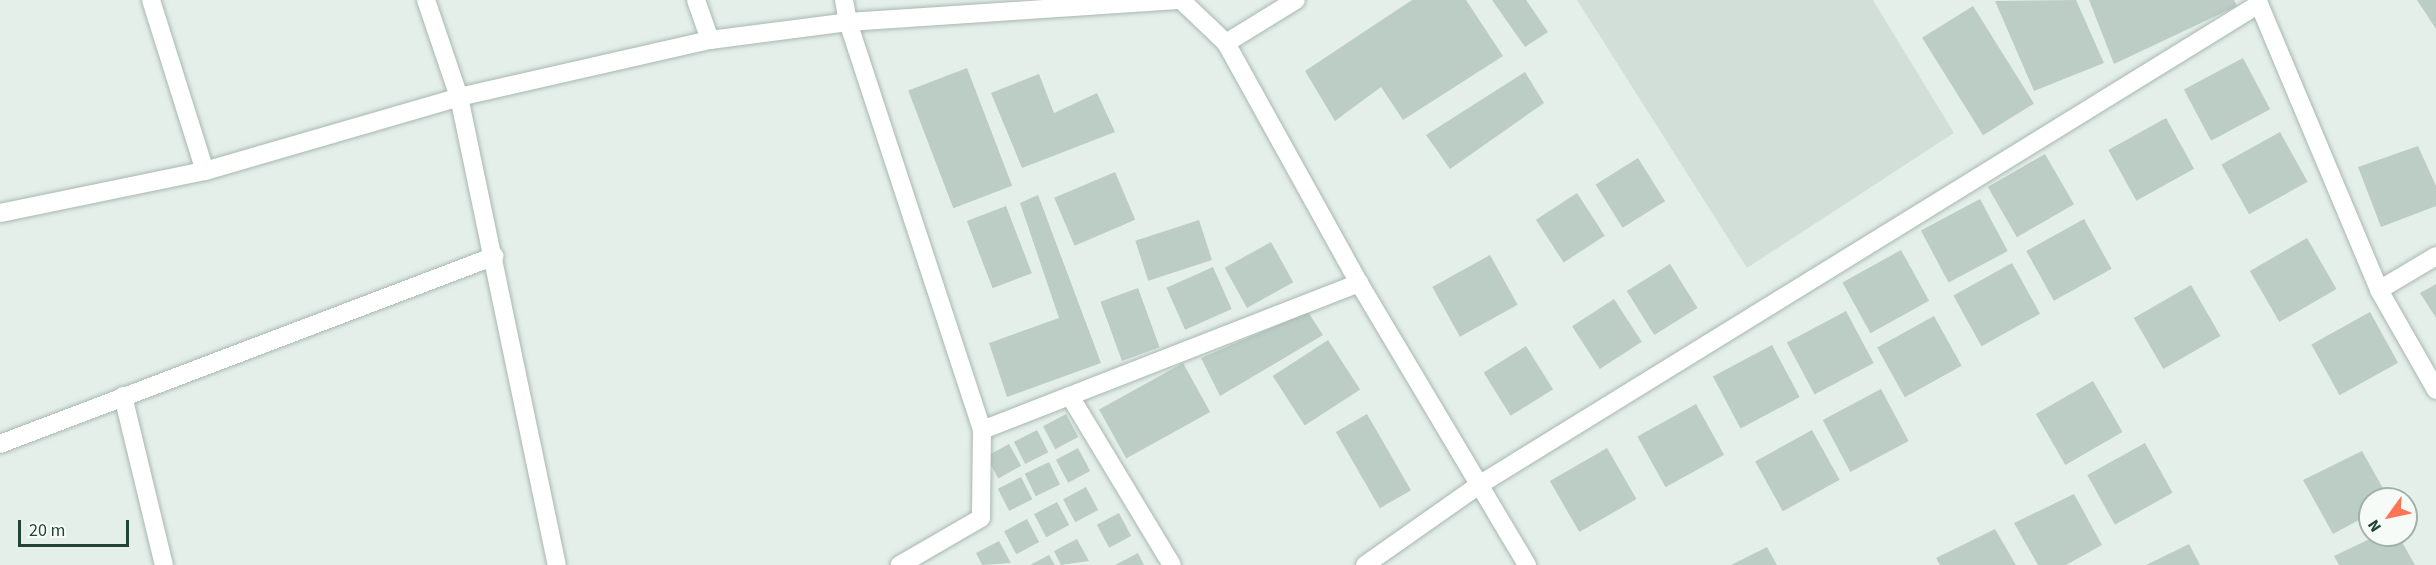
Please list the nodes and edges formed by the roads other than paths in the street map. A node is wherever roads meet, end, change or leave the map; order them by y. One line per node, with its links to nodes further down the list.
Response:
1 (151, 0): 12 (street)
2 (426, 0): 11 (street)
3 (696, 0): 9 (street)
4 (844, 0): 8 (street)
5 (1181, 0): 8 (street); 10 (street)
6 (1296, 0): 10 (street)
7 (2258, 2): 17 (street); 23 (street)
8 (848, 22): 9 (street); 21 (street)
9 (710, 40): 11 (street)
10 (1226, 43): 16 (street)
11 (459, 97): 12 (street); 14 (street)
12 (205, 171): 13 (street)
13 (0, 213)
14 (495, 256): 19 (street); 25 (street)
15 (2436, 256): 17 (street)
16 (1359, 283): 20 (street); 23 (street)
17 (2379, 290): 18 (street)
18 (2436, 390)
19 (123, 396): 22 (street); 24 (street)
20 (1070, 396): 21 (street); 27 (street)
21 (982, 430): 26 (street)
22 (0, 444)
23 (1479, 485): 28 (street); 29 (street)
24 (164, 565)
25 (557, 565)
26 (900, 565)
27 (1172, 565)
28 (1365, 565)
29 (1527, 565)

